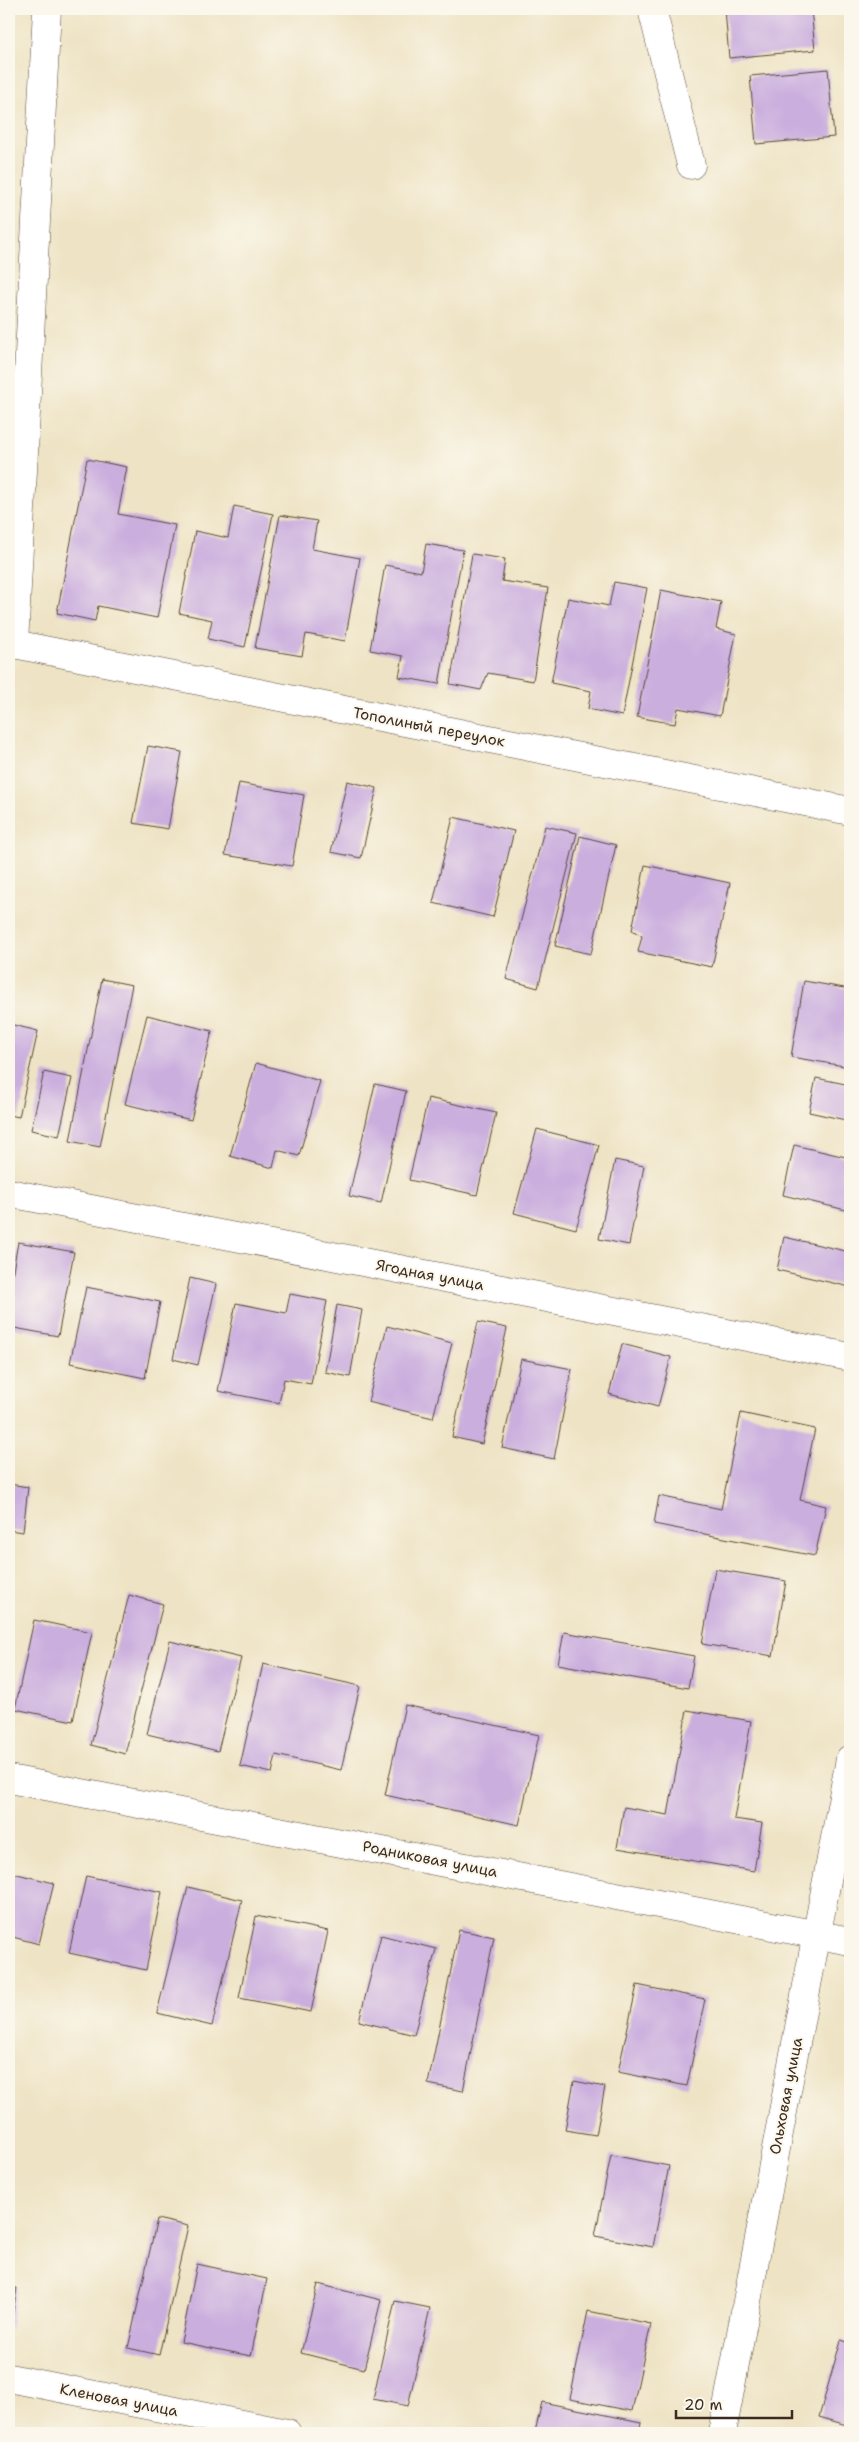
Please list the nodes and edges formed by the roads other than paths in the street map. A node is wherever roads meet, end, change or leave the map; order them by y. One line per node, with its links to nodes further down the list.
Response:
1 (47, 9): 4 (street)
2 (652, 9): 3 (street)
3 (691, 165)
4 (12, 643): 5 (street, Тополиный переулок)
5 (850, 811)
6 (9, 1193): 7 (street, Ягодная улица)
7 (850, 1357)
8 (850, 1759): 10 (street, Ольховая улица)
9 (9, 1779): 10 (street, Родниковая улица)
10 (817, 1933): 11 (street, Родниковая улица); 14 (street, Ольховая улица)
11 (850, 1941)
12 (9, 2378): 13 (street, Кленовая улица)
13 (287, 2433)
14 (722, 2433)

